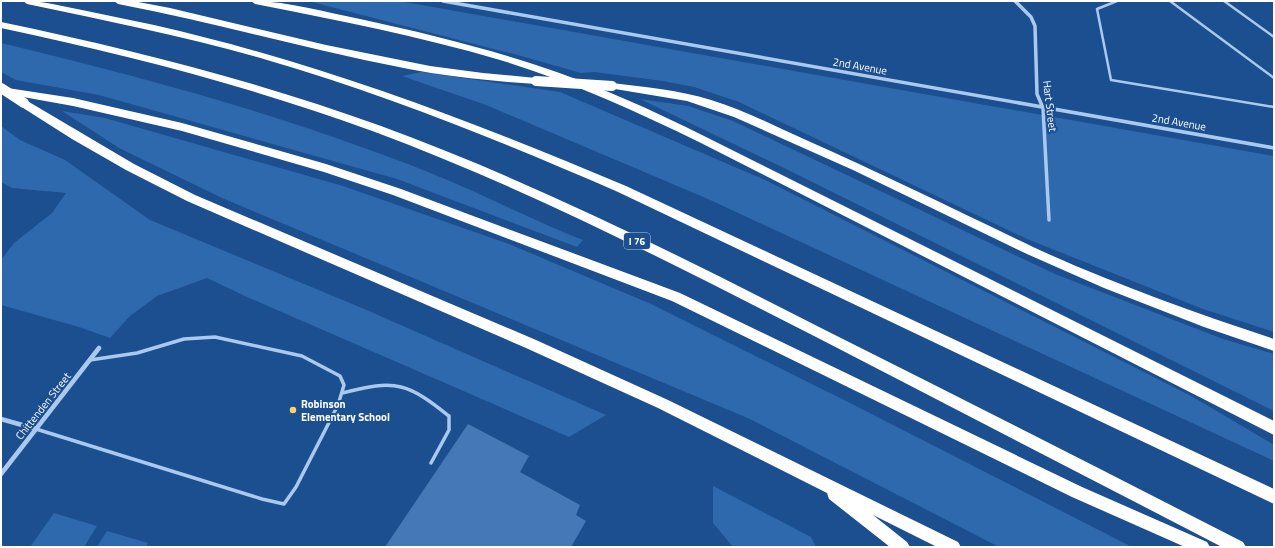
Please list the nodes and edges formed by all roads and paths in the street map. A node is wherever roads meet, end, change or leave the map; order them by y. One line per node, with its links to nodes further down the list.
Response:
1 (27, 1): 27 (highway)
2 (118, 1): 17 (highway, bridge)
3 (254, 1): 22 (highway)
4 (443, 1): 14 (street, 2nd Avenue)
5 (1016, 1): 14 (street, Hart Street)
6 (1117, 1): 13 (lane)
7 (1170, 1): 11 (lane)
8 (1224, 1): 10 (lane)
9 (1, 25): 31 (highway, I 76)
10 (1274, 37)
11 (1274, 78)
12 (1, 89): 26 (highway, bridge); 30 (highway)
13 (1274, 107)
14 (1043, 108): 15 (street, 2nd Avenue); 16 (street, Hart Street)
15 (1274, 148)
16 (1049, 220)
17 (1274, 345)
18 (99, 348): 19 (street, Chittenden Street)
19 (90, 360): 20 (lane); 23 (street, Chittenden Street)
20 (342, 393): 23 (lane); 24 (lane)
21 (1, 419): 23 (street)
22 (1274, 428)
23 (36, 429): 25 (street, Chittenden Street)
24 (431, 463)
25 (1, 474)
26 (812, 477): 28 (highway); 29 (highway)
27 (1274, 497)
28 (902, 547)
29 (953, 547)
30 (1202, 547)
31 (1238, 547)

